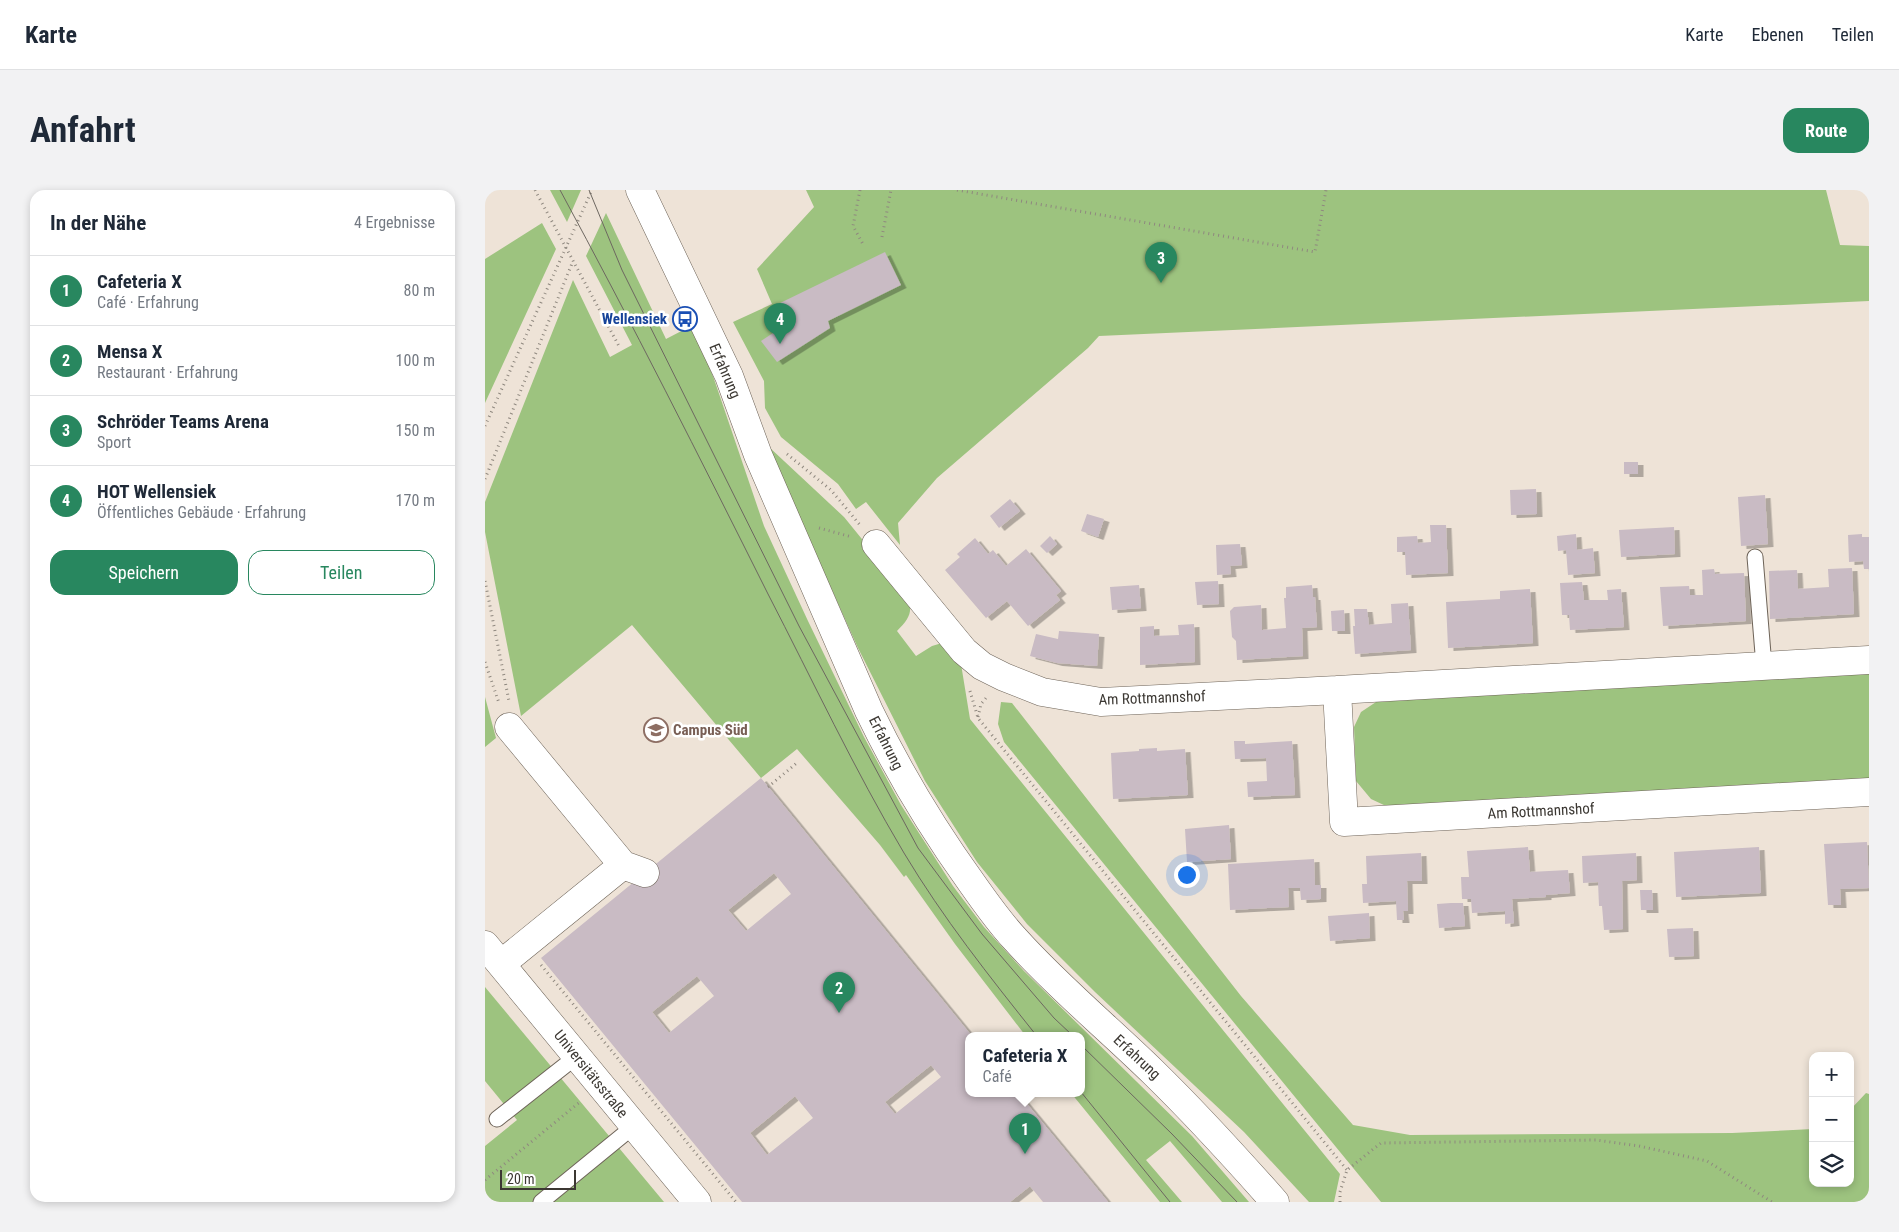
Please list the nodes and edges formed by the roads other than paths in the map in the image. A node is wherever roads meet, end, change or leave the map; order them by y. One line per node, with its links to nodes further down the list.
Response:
1 (640, 190): 15 (street, Erfahrung)
2 (876, 544): 6 (street, Am Rottmannshof)
3 (1755, 557): 5 (lane)
4 (1869, 660): 5 (street, Am Rottmannshof)
5 (1764, 666): 6 (street, Am Rottmannshof)
6 (1337, 690): 8 (street, Am Rottmannshof)
7 (509, 727): 9 (street)
8 (1869, 792)
9 (493, 955): 10 (street, Universitätsstraße)
10 (577, 1056): 11 (lane); 12 (street, Universitätsstraße)
11 (497, 1119)
12 (634, 1126): 13 (lane); 14 (street, Universitätsstraße)
13 (541, 1202)
14 (697, 1202)
15 (1275, 1202)

